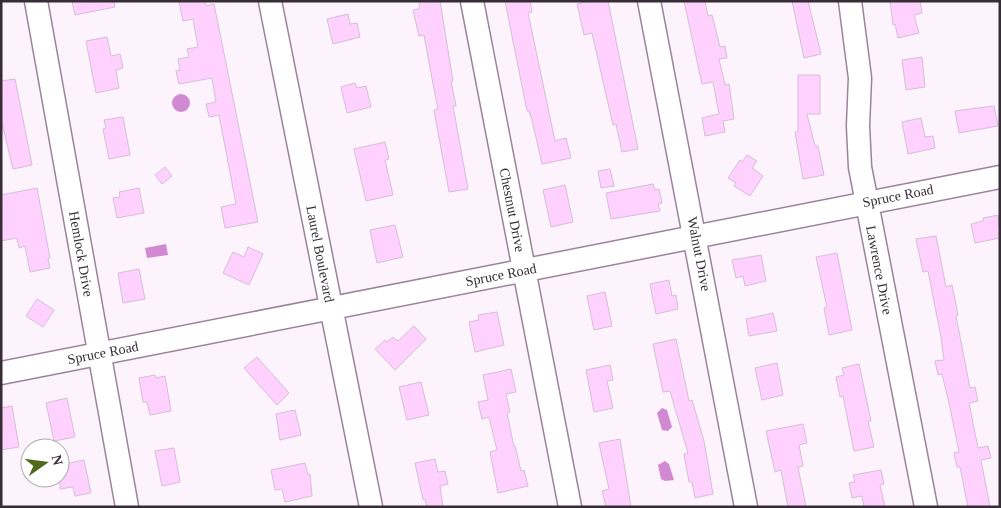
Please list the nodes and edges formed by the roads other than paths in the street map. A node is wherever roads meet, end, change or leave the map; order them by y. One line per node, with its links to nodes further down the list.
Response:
1 (36, 1): 11 (street, Hemlock Drive)
2 (270, 1): 10 (street, Laurel Boulevard)
3 (472, 1): 9 (street, Chestnut Drive)
4 (650, 1): 8 (street, Walnut Drive)
5 (850, 1): 7 (street, Lawrence Drive)
6 (1000, 177): 7 (street, Spruce Road)
7 (866, 202): 8 (street, Spruce Road); 17 (street, Lawrence Drive)
8 (696, 237): 9 (street, Spruce Road); 16 (street, Walnut Drive)
9 (523, 270): 10 (street, Spruce Road); 15 (street, Chestnut Drive)
10 (331, 308): 11 (street, Spruce Road); 14 (street, Laurel Boulevard)
11 (100, 354): 12 (street, Spruce Road); 13 (street, Hemlock Drive)
12 (1, 372)
13 (127, 507)
14 (371, 507)
15 (570, 507)
16 (746, 507)
17 (926, 507)

